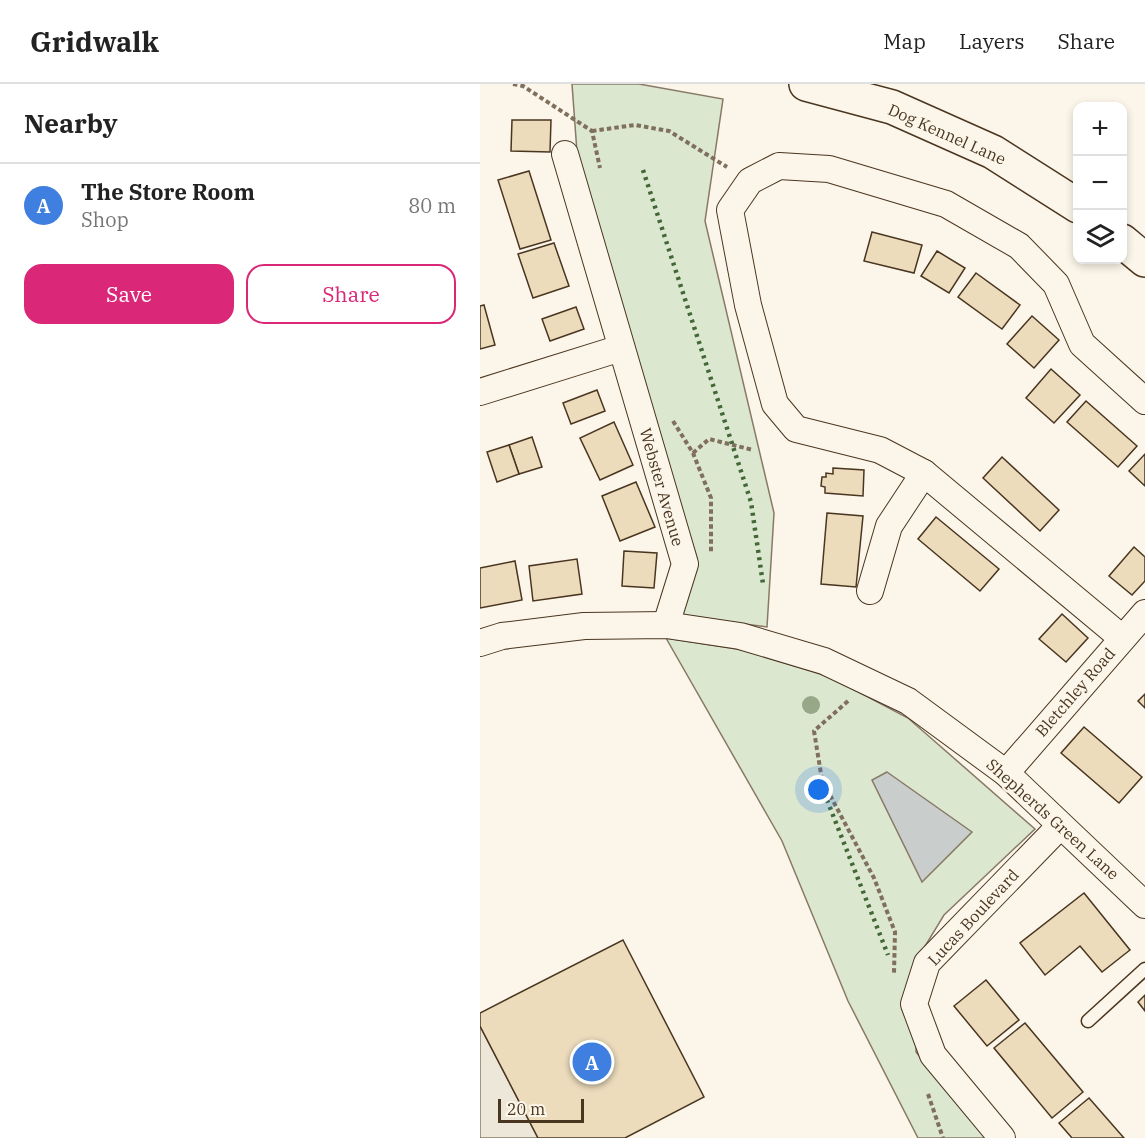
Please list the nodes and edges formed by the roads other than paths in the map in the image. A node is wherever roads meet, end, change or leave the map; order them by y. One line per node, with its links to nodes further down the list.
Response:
1 (806, 84): 3 (street, Dog Kennel Lane)
2 (565, 154): 6 (street, Webster Avenue)
3 (1073, 203)
4 (1127, 245): 5 (street)
5 (1145, 260)
6 (621, 348): 7 (street); 12 (street, Webster Avenue)
7 (480, 392)
8 (1145, 402): 9 (street)
9 (924, 473): 10 (street); 13 (street)
10 (870, 591)
11 (1145, 613): 13 (street, Bletchley Road)
12 (666, 625): 14 (street, Shepherds Green Lane); 15 (street, Shepherds Green Lane)
13 (1122, 638): 15 (street, Bletchley Road)
14 (480, 643)
15 (1006, 772): 16 (street, Shepherds Green Lane)
16 (1060, 826): 17 (street, Shepherds Green Lane); 20 (street, Lucas Boulevard)
17 (1145, 905)
18 (1145, 969): 19 (lane)
19 (1089, 1021)
20 (1002, 1138)

